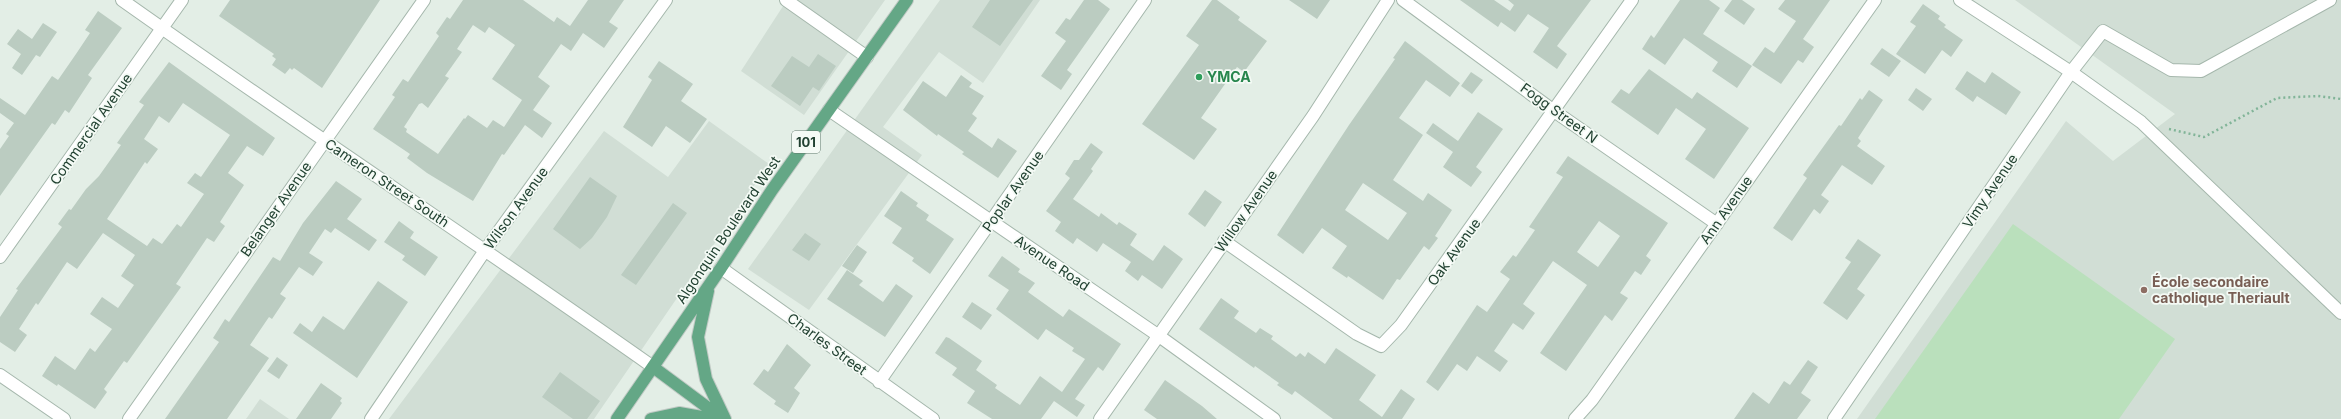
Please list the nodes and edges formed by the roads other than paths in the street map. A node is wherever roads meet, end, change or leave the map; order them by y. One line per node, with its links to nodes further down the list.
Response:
1 (122, 0): 14 (street, Cameron Street South)
2 (182, 0): 14 (street, Commercial Avenue)
3 (424, 0): 19 (street, Belanger Avenue)
4 (666, 0): 23 (street, Wilson Avenue)
5 (786, 0): 15 (street)
6 (907, 0): 15 (main road, Algonquin Boulevard West / 101)
7 (1145, 0): 20 (street, Poplar Avenue)
8 (1388, 0): 22 (street, Willow Avenue)
9 (1403, 0): 18 (street, Fogg Street N)
10 (1632, 0): 18 (street, Oak Avenue)
11 (1875, 0): 21 (street, Ann Avenue)
12 (1960, 0): 16 (street)
13 (2330, 0): 16 (street, Vimy Avenue)
14 (162, 28): 19 (street, Cameron Street South); 24 (street, Commercial Avenue)
15 (867, 57): 17 (main road, Algonquin Boulevard West / 101)
16 (2071, 72): 27 (street); 43 (street, Vimy Avenue)
17 (829, 110): 20 (street, Avenue Road); 25 (main road, Algonquin Boulevard West / 101)
18 (1554, 110): 21 (street, Fogg Street N); 22 (street, Oak Avenue)
19 (324, 141): 23 (street, Cameron Street South); 33 (street, Belanger Avenue)
20 (992, 222): 28 (street, Avenue Road); 31 (street, Poplar Avenue)
21 (1717, 224): 42 (street, Ann Avenue)
22 (1224, 241): 28 (street, Willow Avenue)
23 (486, 249): 29 (street, Cameron Street South); 34 (street, Wilson Avenue)
24 (0, 257)
25 (721, 268): 26 (main road, Algonquin Boulevard West / 101); 31 (street, Charles Street)
26 (709, 286): 29 (main road, Algonquin Boulevard West / 101); 38 (main road)
27 (2341, 313)
28 (1159, 336): 40 (street, Willow Avenue); 41 (street, Avenue Road)
29 (653, 367): 35 (main road, Algonquin Boulevard West / 101); 38 (main road)
30 (0, 375): 32 (street)
31 (879, 382): 39 (street, Charles Street)
32 (64, 419)
33 (129, 419)
34 (371, 419)
35 (617, 419)
36 (651, 419): 37 (main road)
37 (713, 419)
38 (724, 419)
39 (933, 419)
40 (1100, 419)
41 (1274, 419)
42 (1575, 419)
43 (1834, 419)

